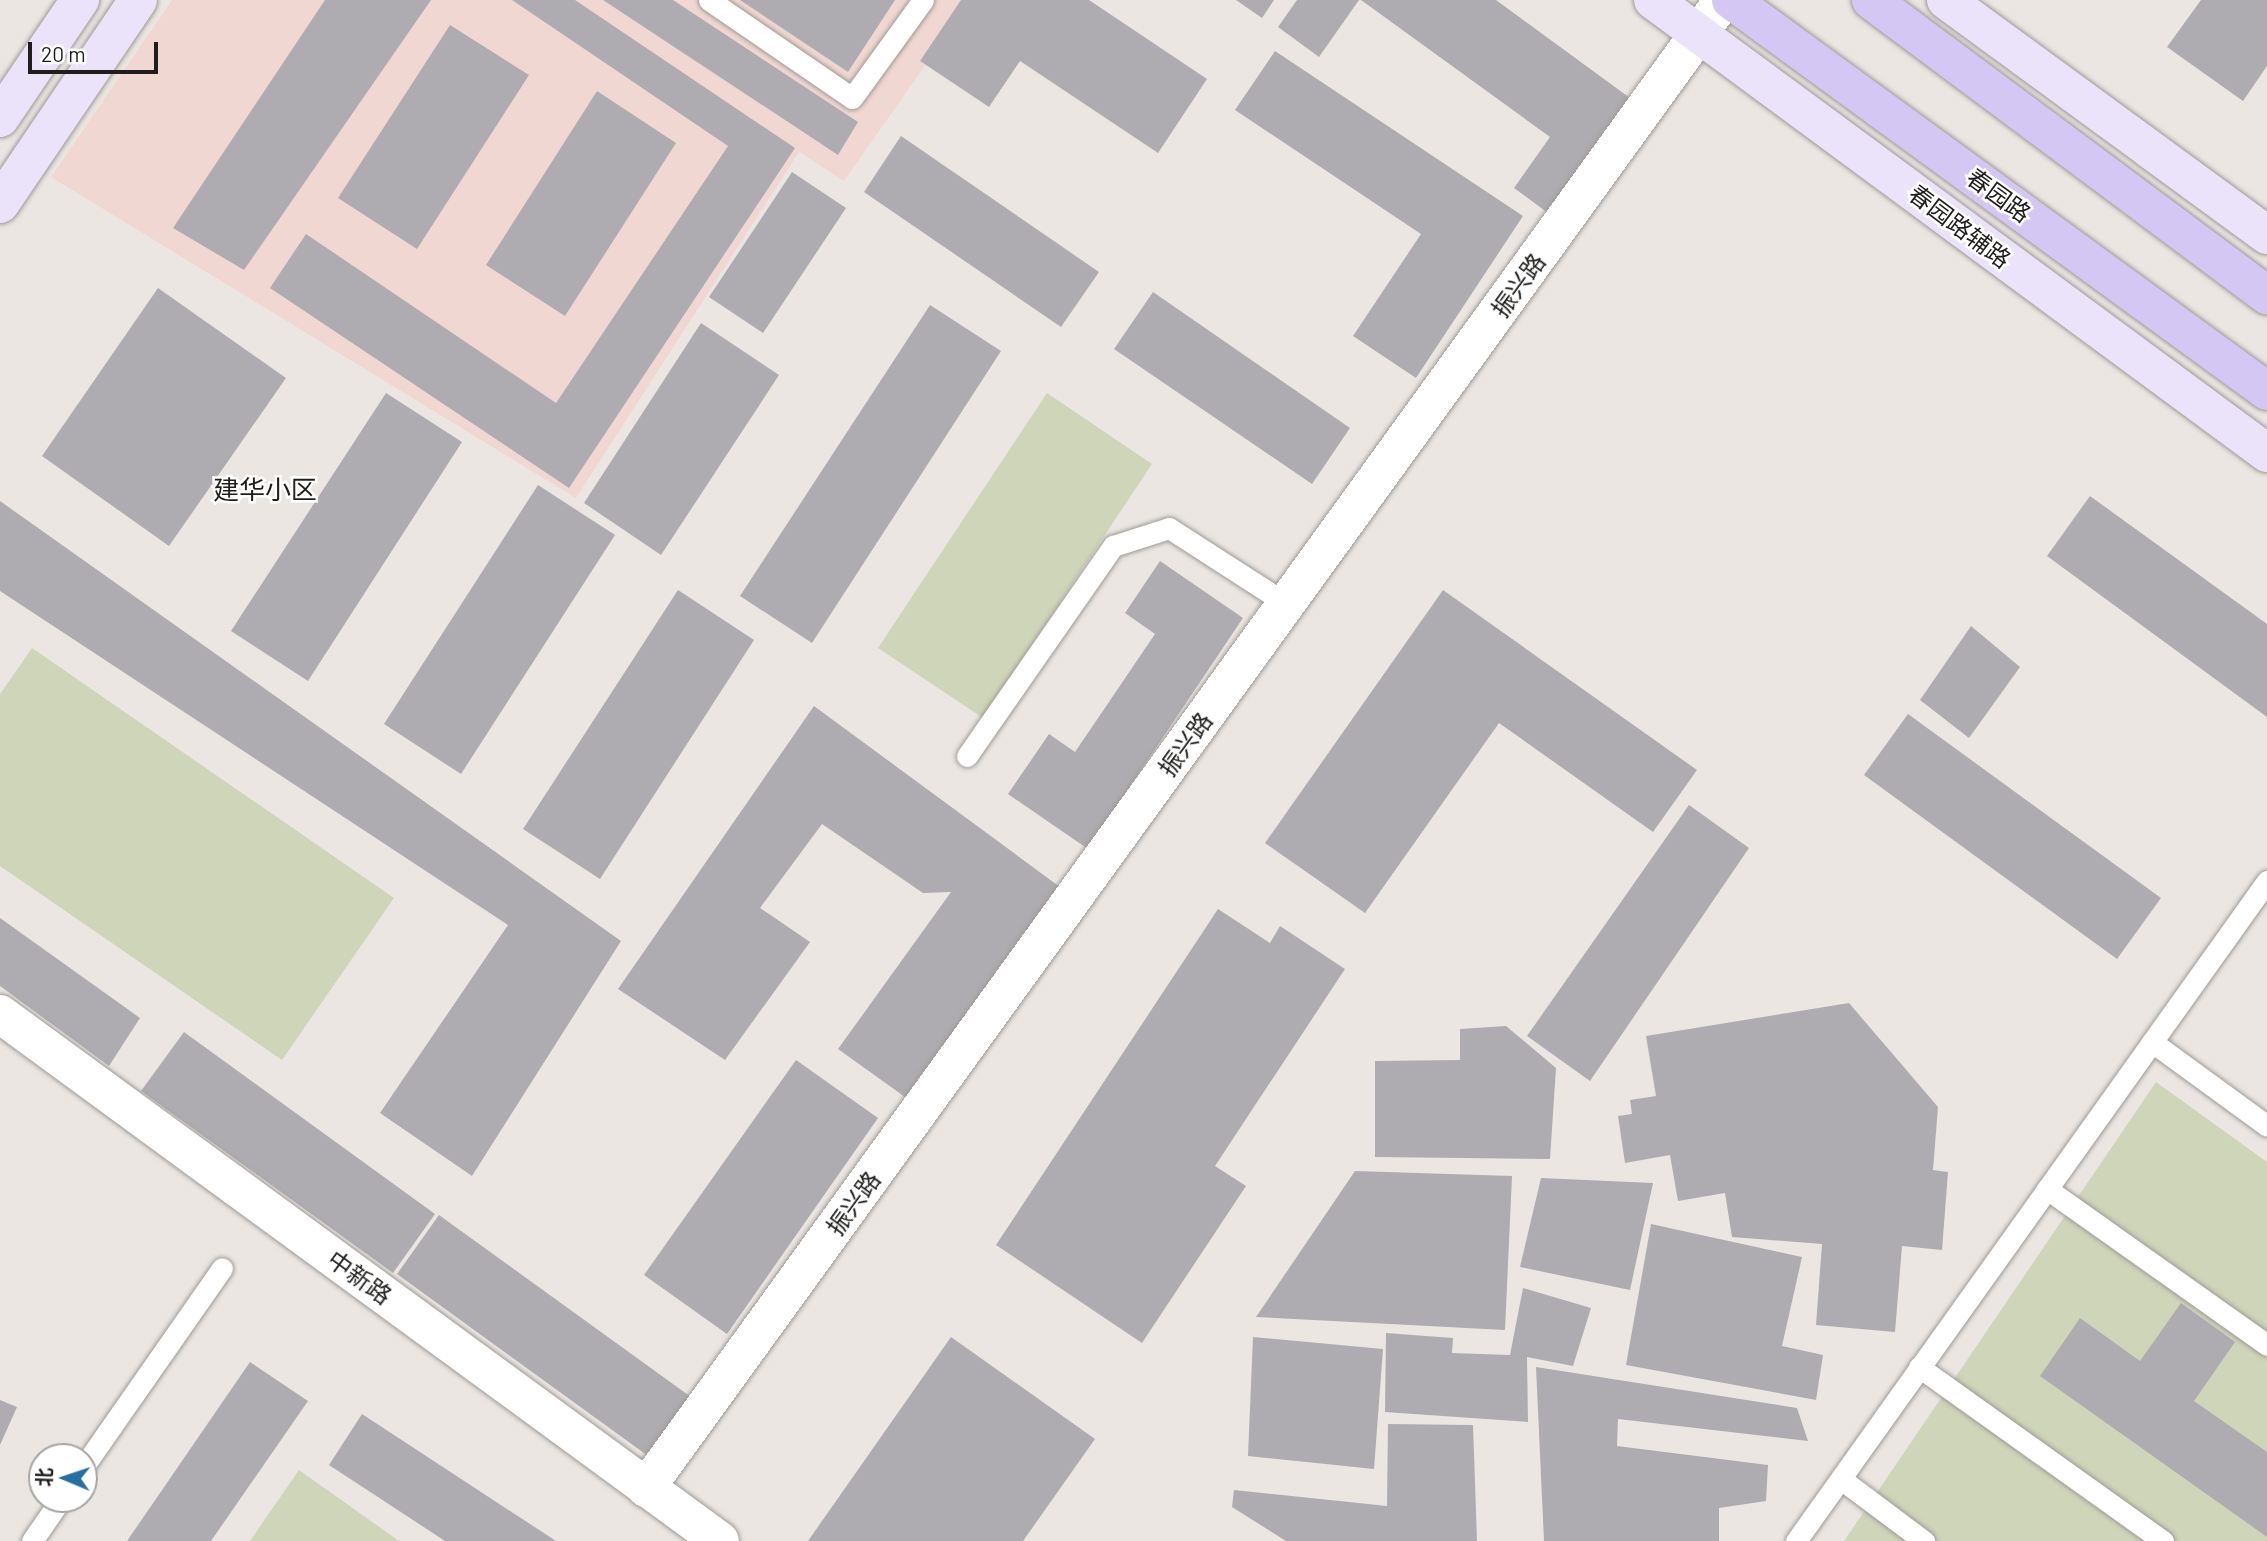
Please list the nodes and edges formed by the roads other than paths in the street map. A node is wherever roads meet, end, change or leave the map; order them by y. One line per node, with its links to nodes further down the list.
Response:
1 (80, 0): 11 (street)
2 (138, 0): 12 (street)
3 (709, 0): 4 (lane)
4 (923, 0)
5 (1653, 0): 10 (street, 春园路辅路)
6 (1723, 0): 10 (street, 振兴路)
7 (1731, 0): 15 (main road, 春园路)
8 (1871, 0): 14 (main road)
9 (1946, 0): 13 (street)
10 (1700, 33): 16 (street, 春园路辅路); 17 (street, 振兴路)
11 (0, 118)
12 (0, 204)
13 (2267, 235)
14 (2267, 295)
15 (2267, 391)
16 (2267, 453)
17 (1287, 604): 18 (lane); 29 (street, 振兴路)
18 (967, 756)
19 (2267, 881): 21 (lane)
20 (0, 1014): 29 (street, 中新路)
21 (2152, 1042): 22 (lane); 23 (lane)
22 (2267, 1126)
23 (2047, 1189): 25 (lane); 26 (lane)
24 (222, 1268): 27 (lane)
25 (2267, 1345)
26 (1919, 1367): 28 (lane); 31 (lane)
27 (98, 1446)
28 (1841, 1479): 34 (lane); 35 (lane)
29 (646, 1488): 33 (street, 中新路)
30 (51, 1513): 32 (lane)
31 (2156, 1539)
32 (32, 1541)
33 (720, 1541)
34 (1796, 1541)
35 (1924, 1541)

